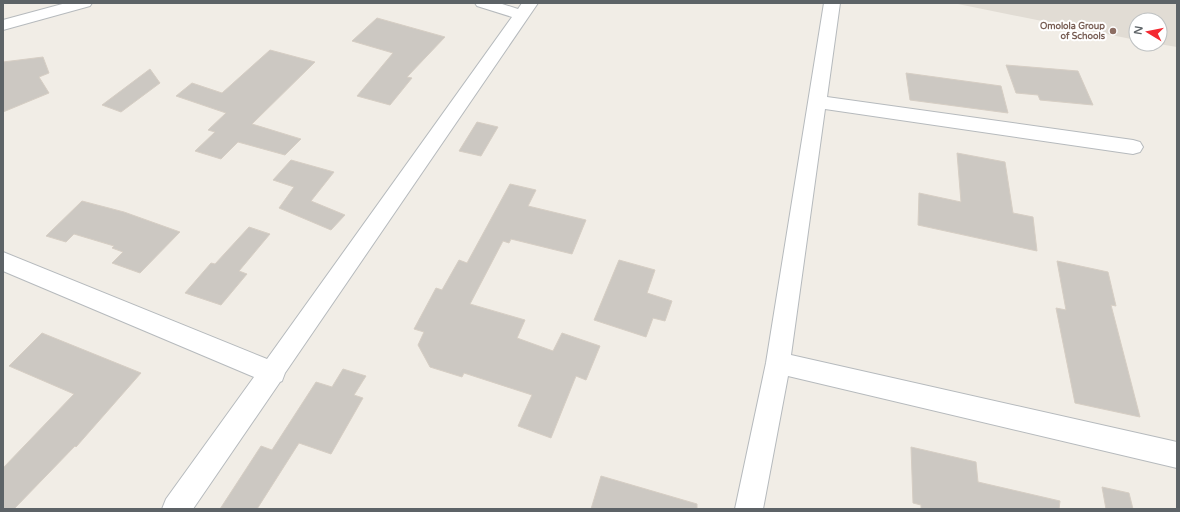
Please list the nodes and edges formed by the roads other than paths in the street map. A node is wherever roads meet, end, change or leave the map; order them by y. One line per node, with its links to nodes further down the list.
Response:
1 (84, 3): 5 (street)
2 (483, 3): 4 (street)
3 (832, 3): 6 (street)
4 (526, 9): 10 (street)
5 (3, 25)
6 (817, 102): 7 (street); 9 (street)
7 (1133, 146)
8 (3, 261): 10 (street)
9 (778, 363): 11 (street); 13 (street)
10 (273, 373): 12 (street)
11 (1177, 455)
12 (176, 509)
13 (749, 509)

